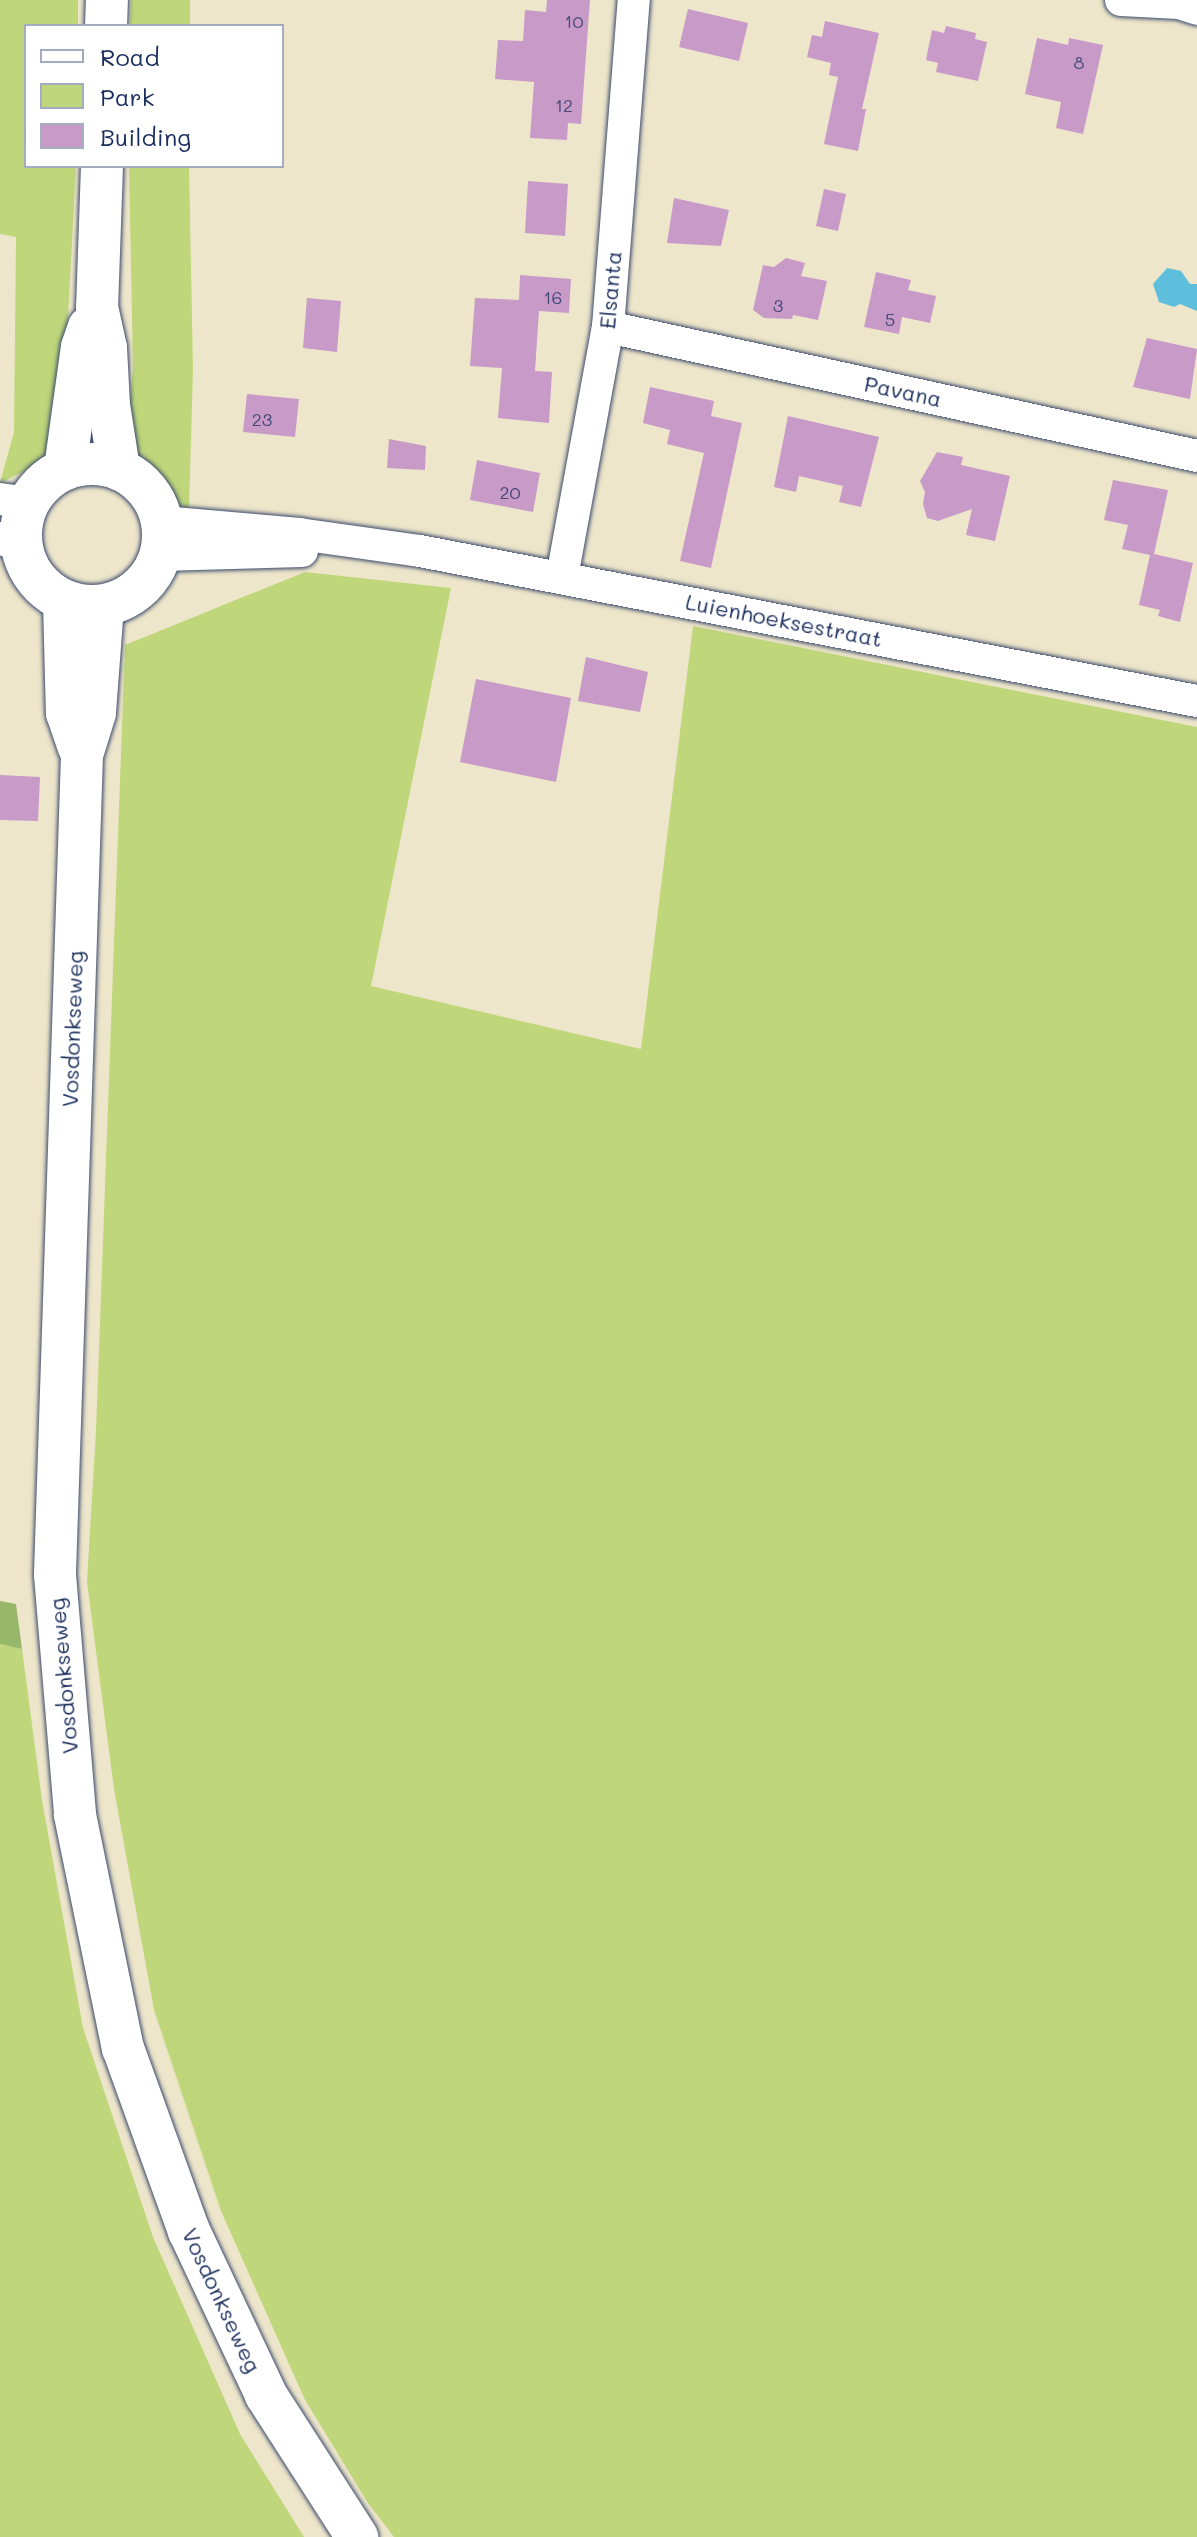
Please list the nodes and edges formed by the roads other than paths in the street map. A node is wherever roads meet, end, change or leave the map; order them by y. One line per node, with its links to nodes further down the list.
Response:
1 (107, 0): 5 (main road)
2 (634, 0): 8 (street, Elsanta)
3 (1121, 0): 4 (street)
4 (1197, 9)
5 (106, 24)
6 (102, 168): 7 (main road)
7 (97, 307): 10 (main road); 11 (main road)
8 (608, 327): 9 (street, Pavana); 15 (street, Elsanta)
9 (1197, 456)
10 (65, 469): 11 (main road); 12 (main road)
11 (119, 469): 13 (main road)
12 (14, 501): 14 (main road)
13 (162, 539): 15 (street, Luienhoeksestraat); 16 (main road)
14 (10, 543): 16 (main road)
15 (562, 577): 17 (street, Luienhoeksestraat)
16 (84, 604): 18 (main road, Vosdonkseweg)
17 (1197, 701)
18 (357, 2537)

